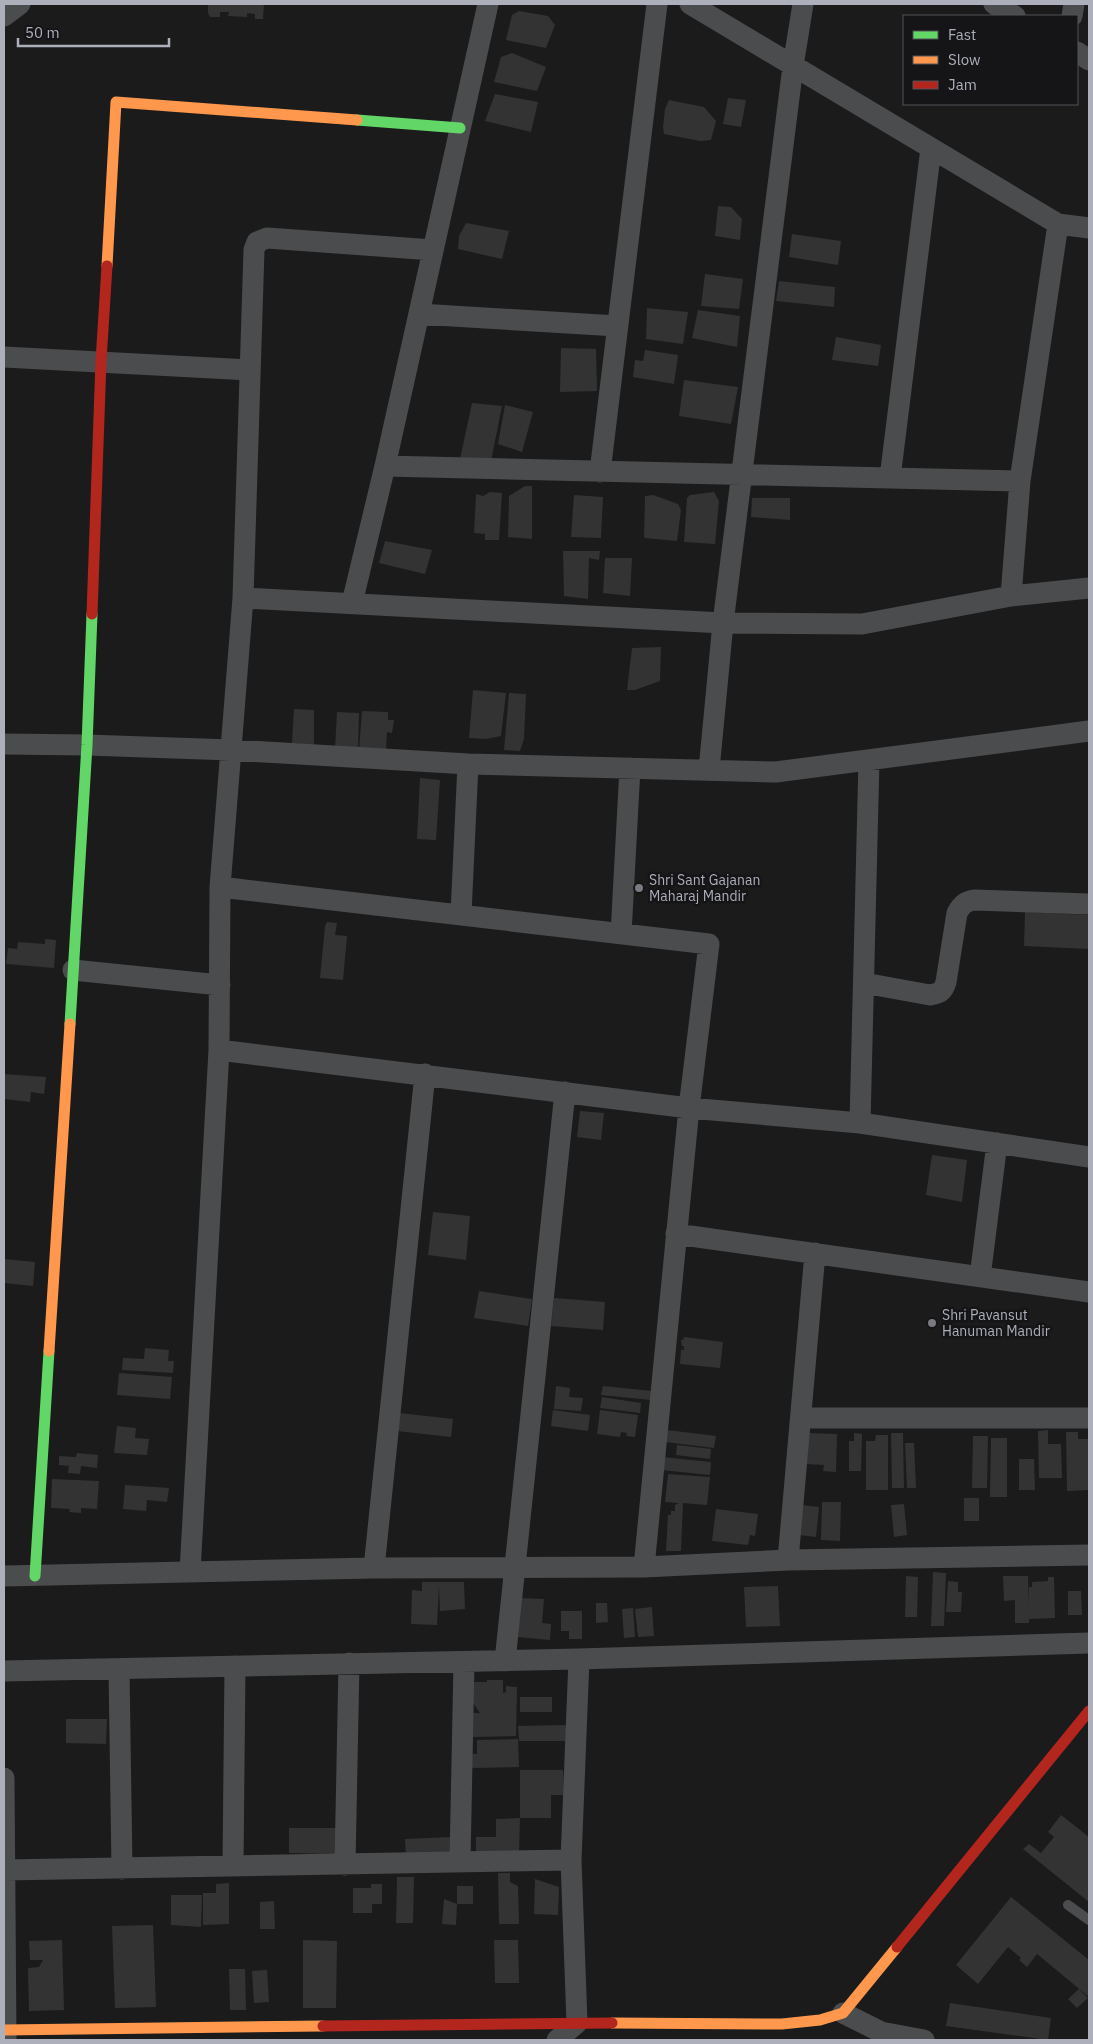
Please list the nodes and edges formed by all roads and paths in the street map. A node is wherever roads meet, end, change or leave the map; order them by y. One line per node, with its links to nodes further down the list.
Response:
1 (20, 4): 8 (street)
2 (488, 4): 12 (street)
3 (657, 4): 18 (street)
4 (690, 4): 11 (street)
5 (803, 4): 11 (street)
6 (994, 4): 7 (street)
7 (1013, 15)
8 (4, 16)
9 (1078, 53): 10 (street)
10 (1089, 60)
11 (793, 66): 13 (street); 24 (street)
12 (460, 128): 16 (street); 20 (street)
13 (931, 148): 14 (street); 25 (street)
14 (1058, 224): 15 (street); 26 (street)
15 (1089, 228)
16 (433, 250): 17 (street); 21 (street)
17 (419, 314): 18 (street); 22 (street)
18 (617, 326): 23 (street)
19 (4, 357): 20 (street)
20 (101, 361): 21 (street); 34 (street)
21 (250, 370): 29 (street)
22 (386, 466): 23 (street); 30 (street)
23 (600, 472): 24 (street)
24 (742, 475): 25 (street); 31 (street)
25 (890, 478): 26 (street)
26 (1020, 481): 28 (street)
27 (1089, 588): 28 (street)
28 (1011, 596): 31 (street)
29 (243, 598): 30 (street); 35 (street)
30 (352, 604): 31 (street)
31 (723, 623): 39 (street)
32 (1089, 731): 36 (street)
33 (4, 744): 34 (street)
34 (87, 745): 35 (street); 44 (street)
35 (231, 750): 37 (street); 40 (street)
36 (869, 760): 39 (street); 45 (street)
37 (468, 764): 38 (street); 42 (street)
38 (630, 768): 39 (street); 43 (street)
39 (709, 770)
40 (220, 887): 42 (street); 46 (street)
41 (1089, 904): 45 (street)
42 (461, 914): 43 (street)
43 (622, 934): 50 (street)
44 (73, 970): 46 (street); 67 (street)
45 (864, 983): 51 (street)
46 (220, 985): 47 (street)
47 (219, 1050): 48 (street); 65 (street)
48 (425, 1074): 49 (street); 64 (street)
49 (564, 1092): 50 (street); 62 (street)
50 (689, 1108): 51 (street); 54 (street)
51 (860, 1123): 52 (street)
52 (997, 1144): 53 (street); 56 (street)
53 (1089, 1157)
54 (676, 1234): 55 (street); 63 (street)
55 (815, 1253): 56 (street); 58 (street)
56 (980, 1277): 57 (street)
57 (1089, 1292)
58 (801, 1418): 59 (street); 61 (street)
59 (1089, 1418)
60 (1089, 1555): 61 (street)
61 (788, 1560): 63 (street)
62 (514, 1566): 63 (street); 64 (street); 70 (street)
63 (644, 1567)
64 (374, 1568): 65 (street)
65 (190, 1572): 67 (street)
66 (4, 1576): 67 (street)
67 (35, 1576)
68 (1089, 1643): 69 (street)
69 (579, 1659): 70 (street); 78 (street)
70 (506, 1661): 71 (street)
71 (464, 1662): 72 (street); 79 (street)
72 (350, 1663): 73 (street); 80 (street)
73 (235, 1666): 74 (street); 81 (street)
74 (119, 1669): 75 (street); 82 (street)
75 (4, 1671)
76 (1089, 1711): 86 (street)
77 (4, 1778): 83 (street)
78 (571, 1860): 79 (street); 88 (street)
79 (460, 1861): 80 (street)
80 (344, 1865): 81 (street)
81 (233, 1866): 82 (street)
82 (122, 1869): 83 (street)
83 (6, 1870): 89 (street)
84 (1068, 1905): 85 (lane)
85 (1089, 1920)
86 (843, 2013): 87 (street); 90 (street)
87 (798, 2022): 88 (street); 92 (street)
88 (577, 2023): 89 (street); 91 (street)
89 (5, 2033)
90 (881, 2036): 93 (street)
91 (556, 2040)
92 (774, 2040)
93 (924, 2040)

